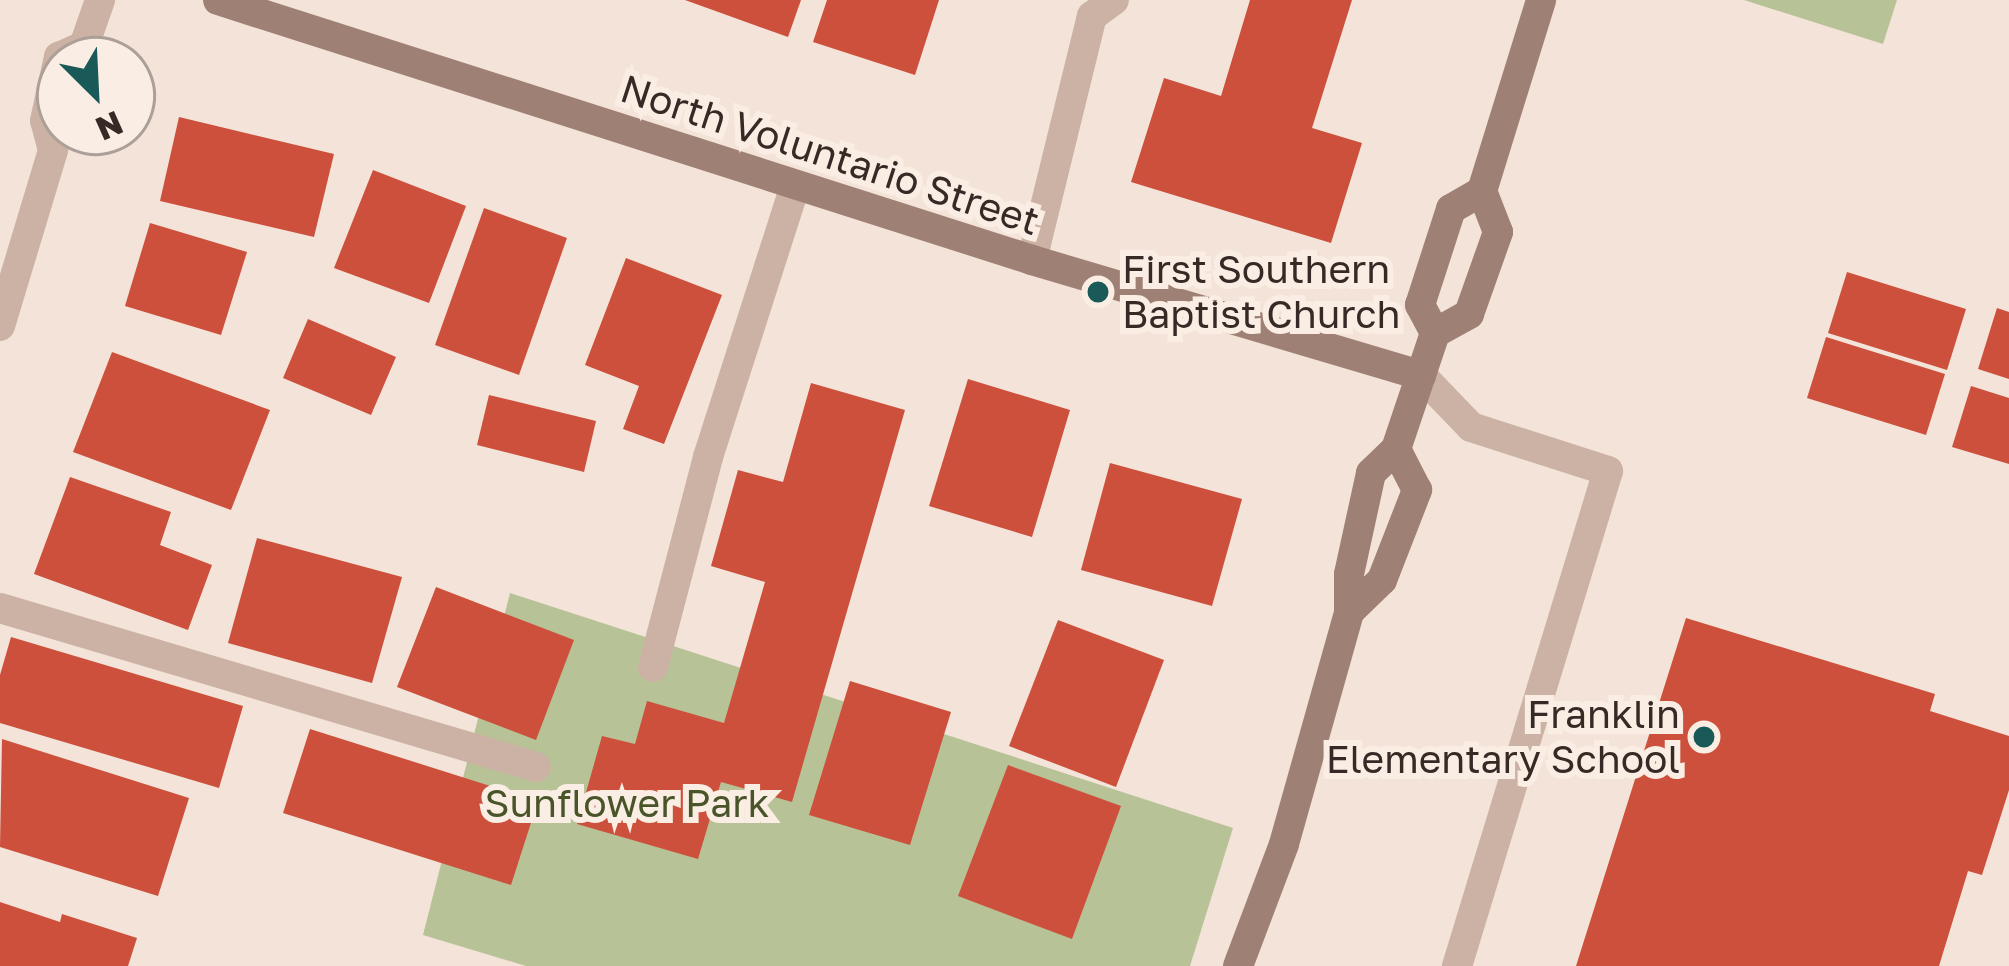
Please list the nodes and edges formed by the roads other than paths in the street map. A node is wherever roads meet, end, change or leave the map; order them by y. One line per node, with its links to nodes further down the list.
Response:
1 (100, 0): 5 (street)
2 (218, 0): 7 (street, North Voluntario Street)
3 (1114, 0): 9 (street)
4 (1541, 0): 8 (street)
5 (91, 36)
6 (59, 156): 10 (street)
7 (795, 186): 9 (street, North Voluntario Street); 16 (street)
8 (1481, 191): 11 (street); 11 (street)
9 (1032, 260): 12 (street, North Voluntario Street)
10 (0, 326)
11 (1435, 333): 12 (street)
12 (1421, 376): 13 (street); 19 (street)
13 (1396, 449): 15 (street); 15 (street)
14 (0, 608): 17 (street)
15 (1349, 612): 18 (street)
16 (653, 667)
17 (536, 767)
18 (1238, 966)
19 (1457, 966)

